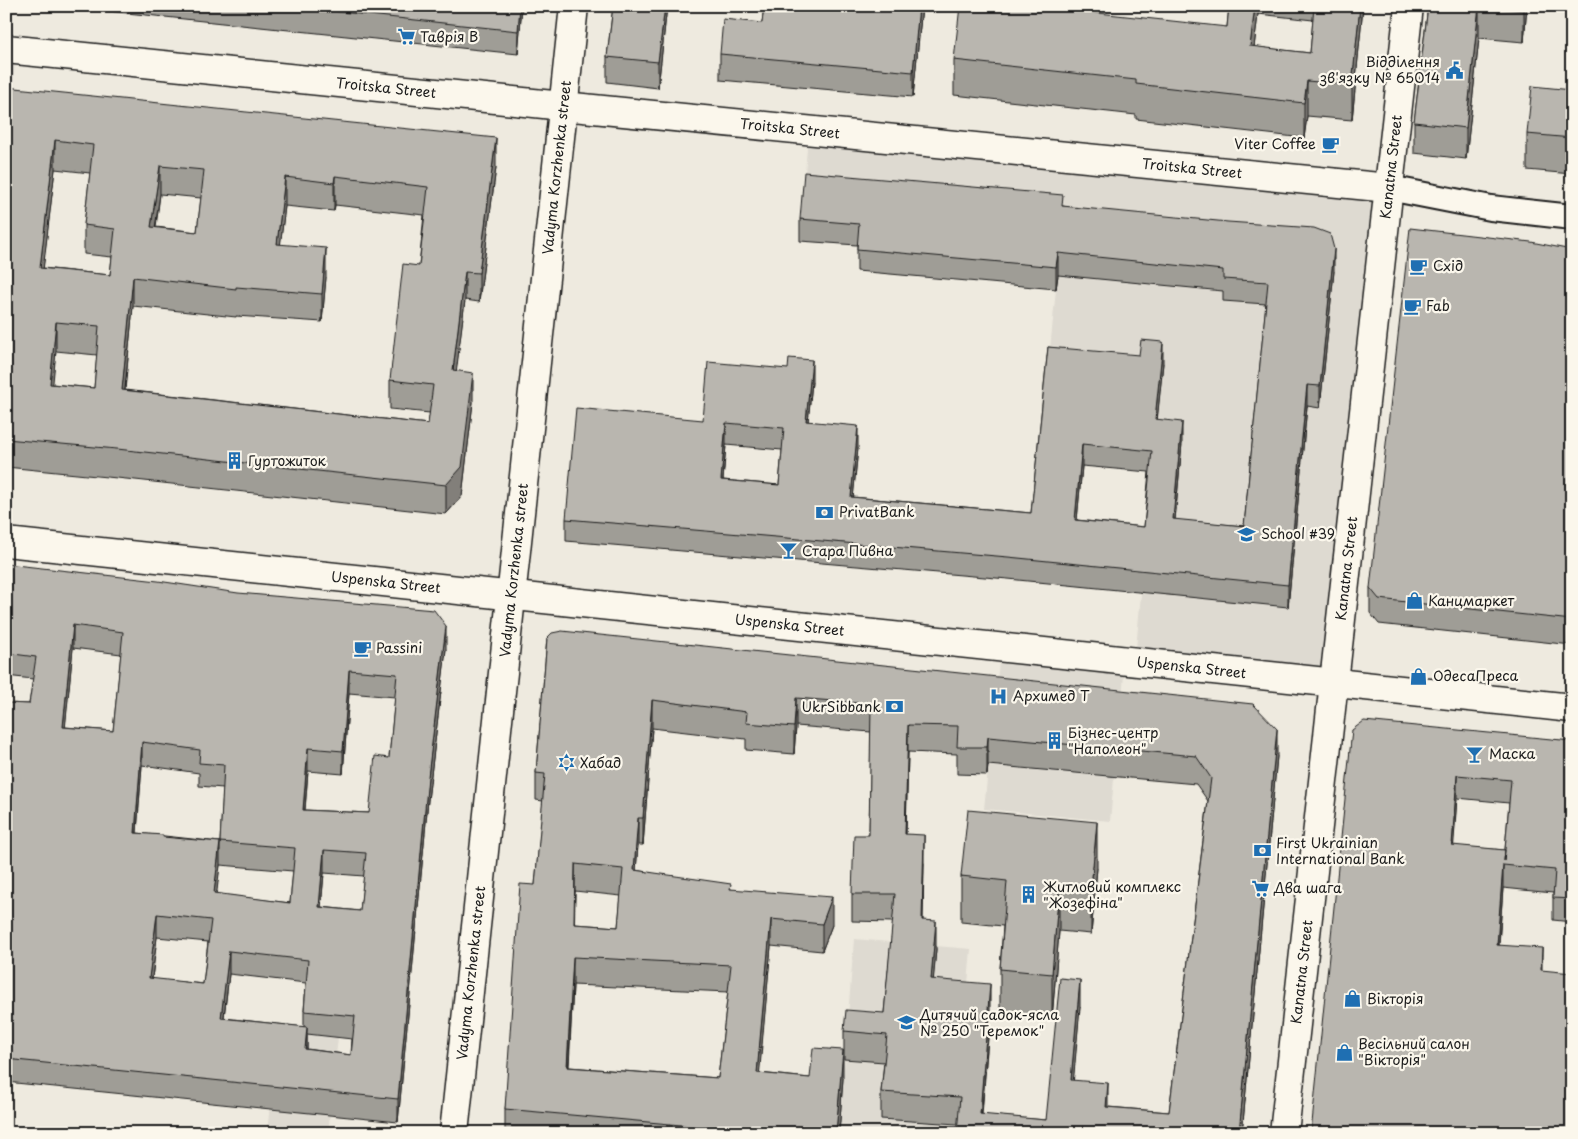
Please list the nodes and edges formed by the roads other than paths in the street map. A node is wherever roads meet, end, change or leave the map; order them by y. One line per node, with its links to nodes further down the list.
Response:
1 (574, 6): 4 (street, Vadyma Korzhenka street)
2 (1409, 6): 5 (street, Kanatna Street)
3 (6, 50): 4 (street, Troitska Street)
4 (563, 106): 5 (street, Troitska Street); 8 (street, Vadyma Korzhenka street)
5 (1389, 188): 6 (street, Troitska Street); 9 (street, Kanatna Street)
6 (1572, 217)
7 (6, 542): 8 (street, Uspenska Street)
8 (511, 596): 9 (street, Uspenska Street); 11 (street, Vadyma Korzhenka street)
9 (1334, 683): 10 (street, Uspenska Street); 12 (street, Kanatna Street)
10 (1572, 708)
11 (454, 1133)
12 (1284, 1133)

